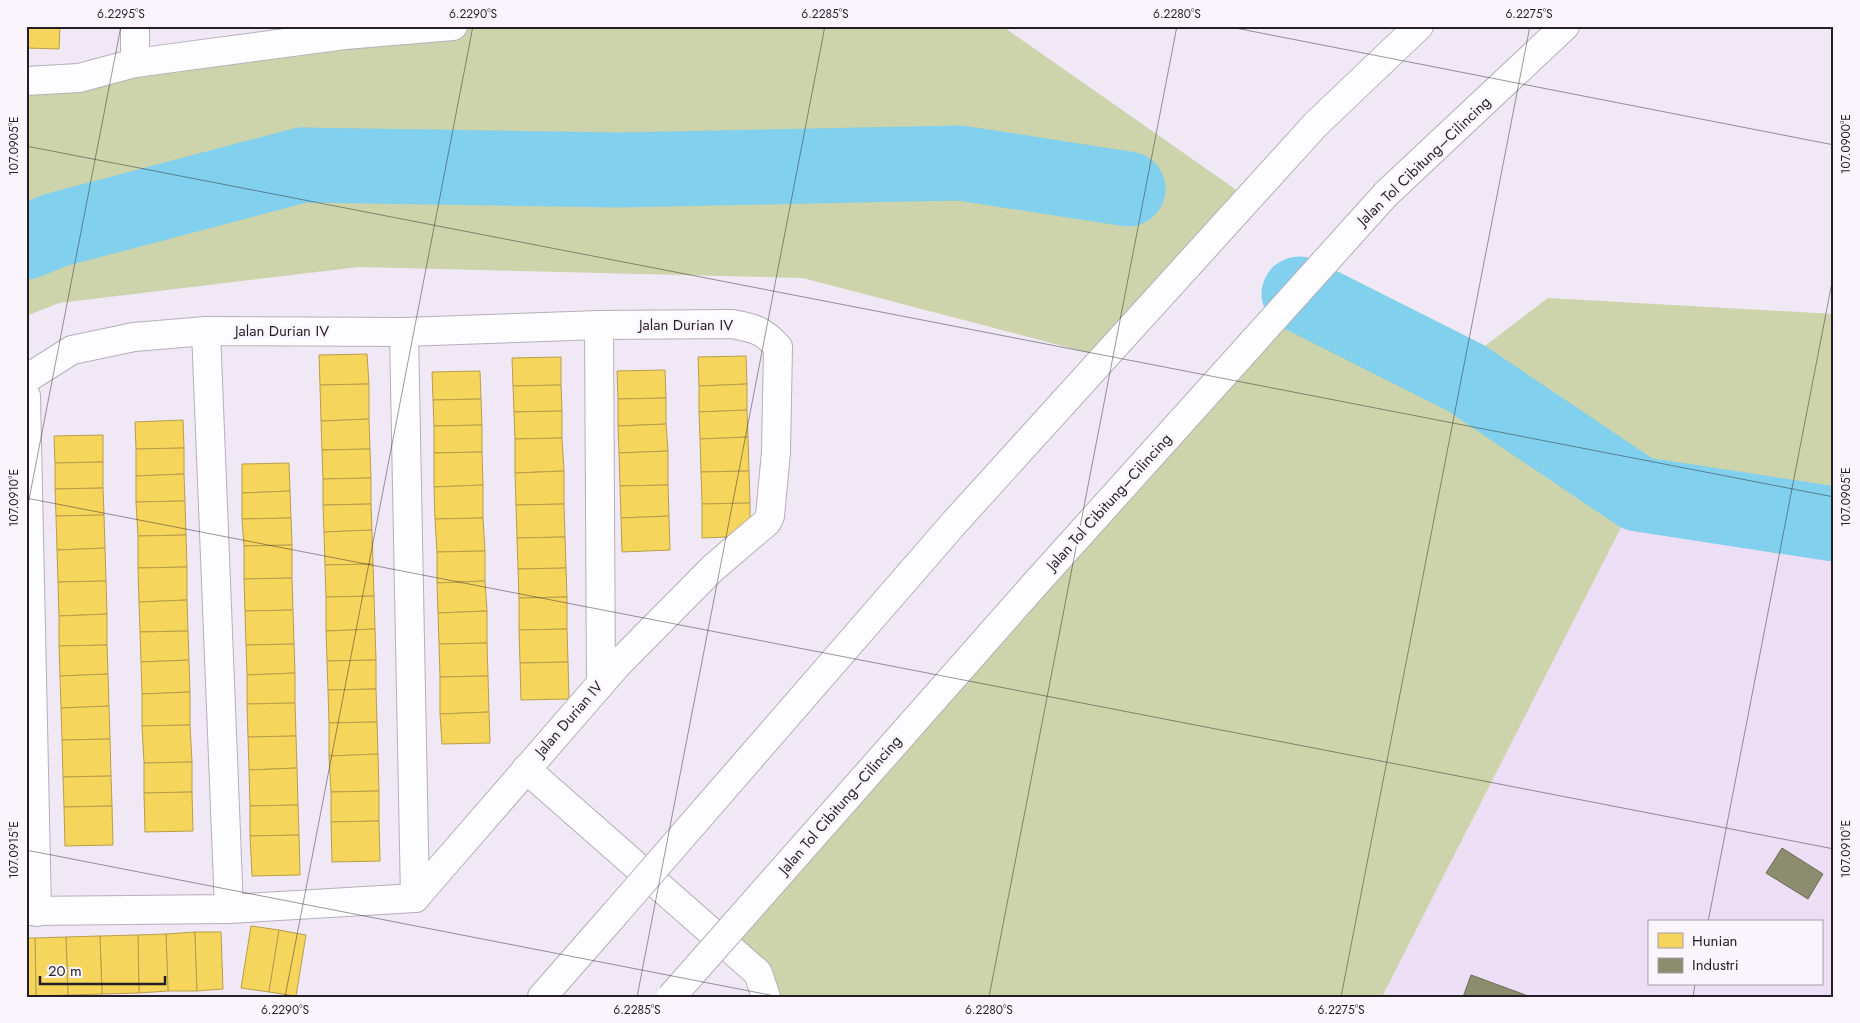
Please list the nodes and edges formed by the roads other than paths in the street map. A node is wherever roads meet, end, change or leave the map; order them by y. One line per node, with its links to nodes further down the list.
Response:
1 (135, 26): 6 (main road)
2 (453, 26): 5 (main road)
3 (1419, 26): 18 (main road, bridge)
4 (1565, 26): 19 (main road, Jalan Tol Cibitung–Cilincing, bridge)
5 (345, 31): 6 (main road)
6 (135, 62): 7 (main road)
7 (26, 81)
8 (599, 325): 10 (main road, Jalan Durian IV); 13 (main road); 13 (main road, Jalan Durian IV)
9 (206, 331): 10 (main road, Jalan Durian IV); 11 (main road, Jalan Durian IV); 16 (main road)
10 (404, 332): 15 (main road)
11 (26, 379)
12 (26, 396): 17 (main road)
13 (601, 683): 14 (main road, Jalan Durian IV)
14 (526, 769): 15 (main road, Jalan Durian IV); 20 (main road)
15 (415, 898): 16 (main road)
16 (229, 909): 17 (main road)
17 (32, 911)
18 (542, 997)
19 (671, 997)
20 (766, 997)

